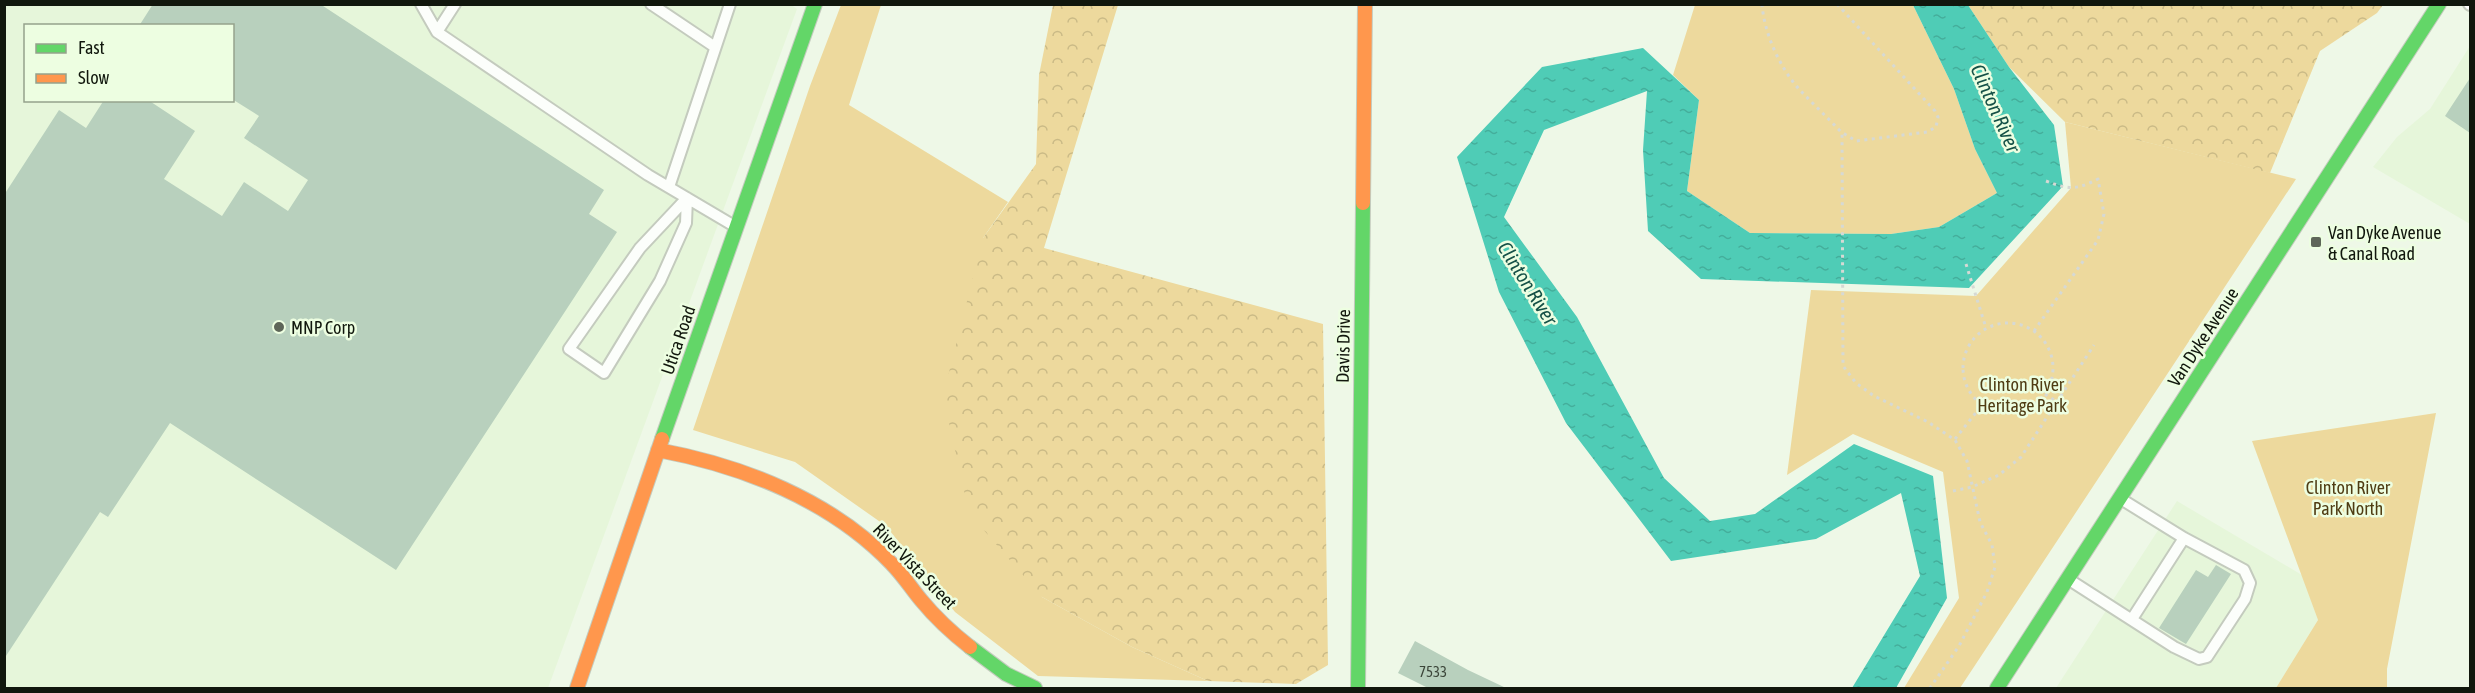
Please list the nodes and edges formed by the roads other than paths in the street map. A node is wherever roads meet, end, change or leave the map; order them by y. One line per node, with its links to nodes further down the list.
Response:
1 (421, 4): 8 (lane)
2 (454, 4): 8 (lane)
3 (651, 4): 9 (lane)
4 (730, 4): 9 (lane)
5 (815, 4): 12 (street, Utica Road)
6 (1365, 4): 20 (street, Davis Drive)
7 (2439, 4): 14 (street, Van Dyke Avenue)
8 (437, 32): 10 (lane)
9 (715, 47): 10 (lane)
10 (669, 187): 11 (lane)
11 (687, 198): 11 (lane); 12 (lane)
12 (736, 227): 13 (street, Utica Road)
13 (658, 450): 18 (street, Utica Road); 19 (street, River Vista Street)
14 (2120, 499): 15 (lane); 16 (street, Van Dyke Avenue)
15 (2184, 538): 17 (lane); 17 (lane)
16 (2068, 578): 17 (lane); 21 (street, Van Dyke Avenue)
17 (2132, 619)
18 (577, 688)
19 (1035, 688)
20 (1358, 688)
21 (1997, 688)

